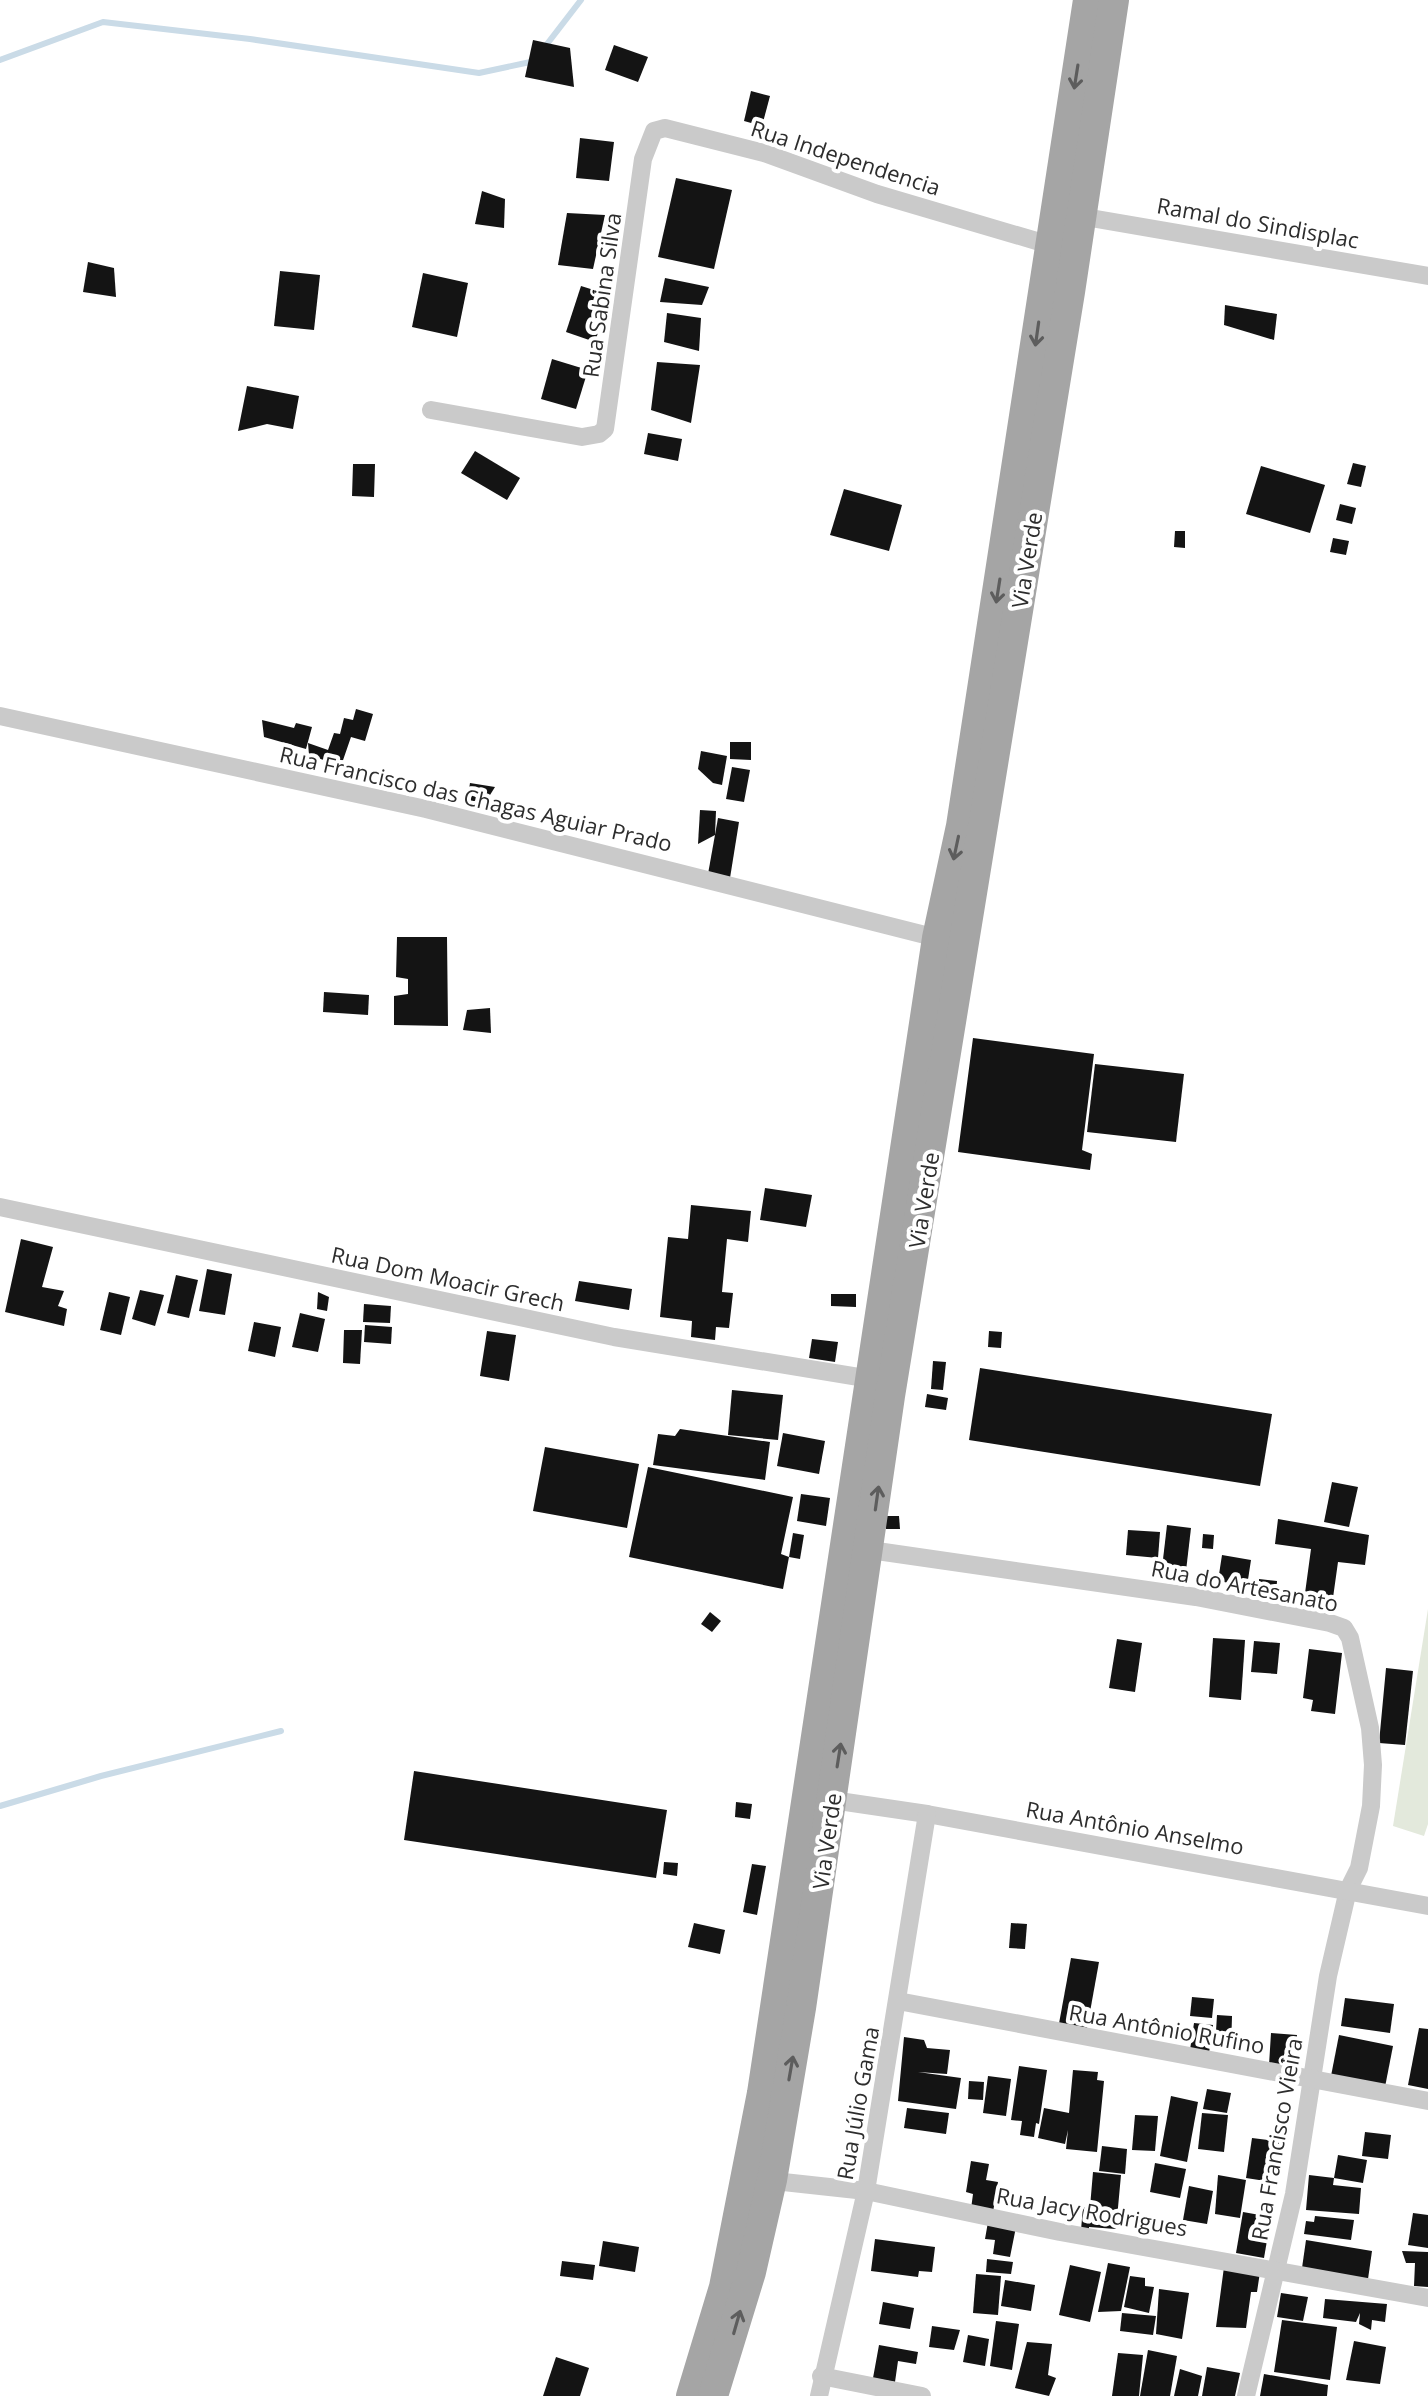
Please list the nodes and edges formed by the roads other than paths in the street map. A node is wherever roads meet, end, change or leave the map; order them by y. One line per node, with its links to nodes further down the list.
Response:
1 (1088, 0): 5 (main road, Via Verde, one-way to 5)
2 (1114, 0): 4 (main road, Via Verde)
3 (643, 159): 5 (street, Rua Independencia); 7 (street, Rua Sabina Silva)
4 (1079, 216): 6 (street, Ramal do Sindisplac); 12 (main road, Via Verde, one-way to 4)
5 (1050, 245): 9 (main road, Via Verde, one-way to 9)
6 (1428, 276)
7 (431, 410)
8 (0, 716): 9 (street, Rua Francisco das Chagas Aguiar Prado)
9 (937, 938): 11 (main road, Via Verde)
10 (9, 1209): 11 (street, Rua Dom Moacir Grech)
11 (871, 1379): 20 (main road, Via Verde)
12 (870, 1550): 13 (main road, Via Verde, one-way to 12); 15 (street, Rua do Artesanato)
13 (832, 1800): 14 (street, Rua Antônio Anselmo); 20 (main road, Via Verde, one-way to 13)
14 (927, 1814): 15 (street, Rua Antônio Anselmo); 17 (street, Rua Júlio Gama)
15 (1348, 1890): 16 (street, Rua Antônio Anselmo); 18 (street, Rua Francisco Vieira)
16 (1428, 1906)
17 (898, 2001): 18 (street, Rua Antônio Rufino); 21 (street, Rua Júlio Gama)
18 (1312, 2079): 19 (street, Rua Antônio Rufino); 22 (street, Rua Francisco Vieira)
19 (1428, 2101)
20 (759, 2179): 21 (street, Rua Jacy Rodrigues); 25 (main road, Via Verde); 26 (main road, Via Verde, one-way to 20)
21 (866, 2191): 22 (street, Rua Jacy Rodrigues); 24 (street, Rua Júlio Gama)
22 (1277, 2268): 23 (street, Rua Jacy Rodrigues); 29 (street, Rua Francisco Vieira)
23 (1428, 2298)
24 (821, 2376): 27 (street, Rua Júlio Gama); 28 (street)
25 (691, 2396)
26 (713, 2396)
27 (819, 2396)
28 (922, 2396)
29 (1246, 2396)

